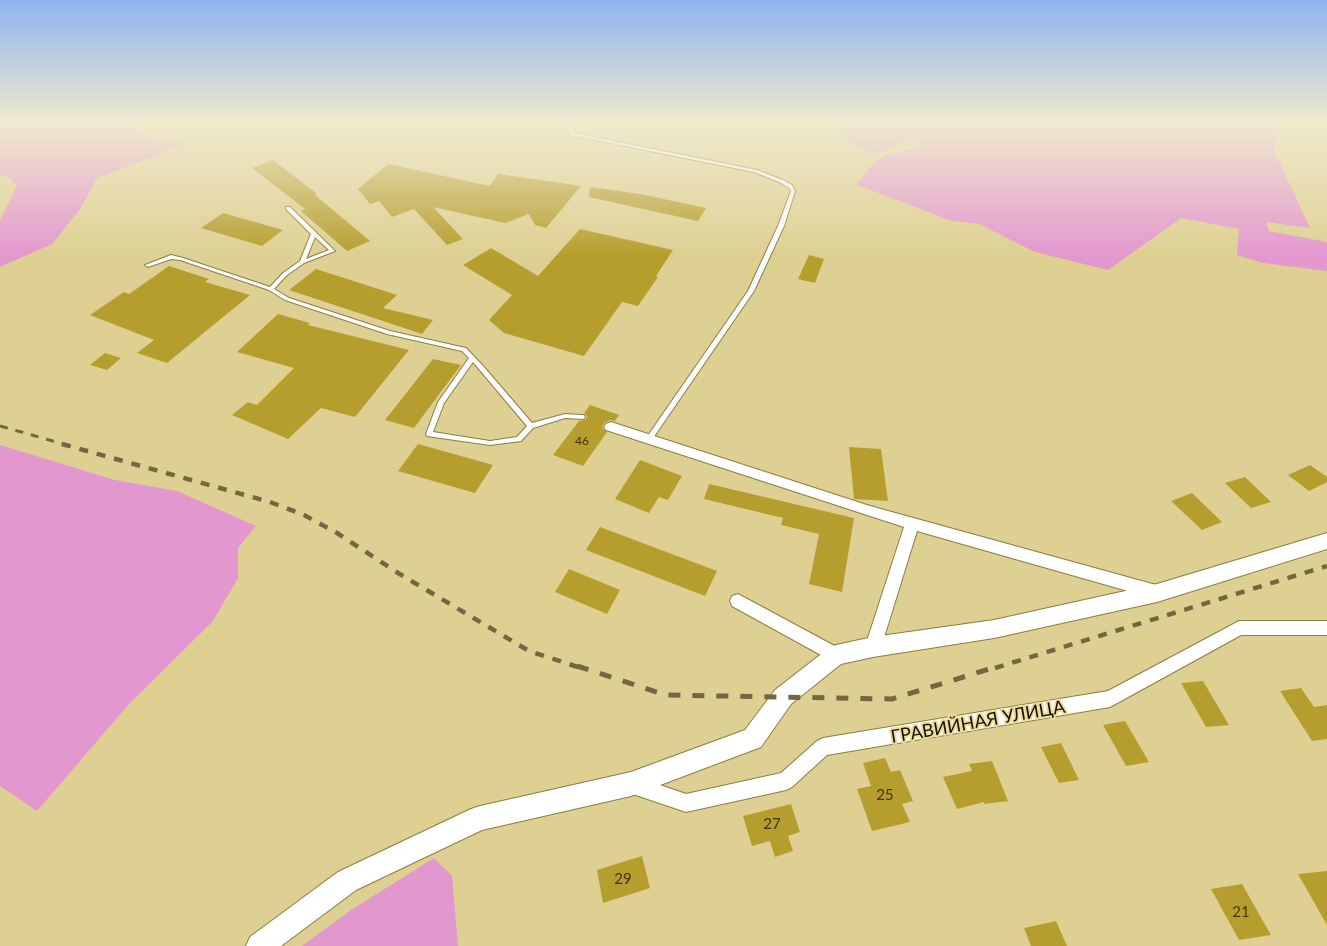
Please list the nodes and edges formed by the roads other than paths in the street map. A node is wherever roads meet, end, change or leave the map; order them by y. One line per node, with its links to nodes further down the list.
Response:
1 (736, 168): 11 (lane)
2 (288, 208): 3 (lane)
3 (314, 233): 4 (lane); 4 (lane)
4 (302, 262): 6 (lane)
5 (148, 265): 6 (lane)
6 (271, 289): 7 (lane)
7 (473, 358): 9 (lane); 9 (lane)
8 (582, 417): 9 (lane)
9 (531, 426)
10 (611, 427): 11 (street)
11 (649, 439): 12 (street)
12 (912, 524): 14 (street); 17 (street)
13 (1327, 541): 14 (street)
14 (1157, 593): 17 (street)
15 (738, 601): 18 (street)
16 (1327, 628): 19 (street, ГРАВИЙНАЯ УЛИЦА)
17 (873, 647): 18 (street)
18 (836, 655): 19 (street)
19 (631, 784): 20 (street)
20 (259, 946)

